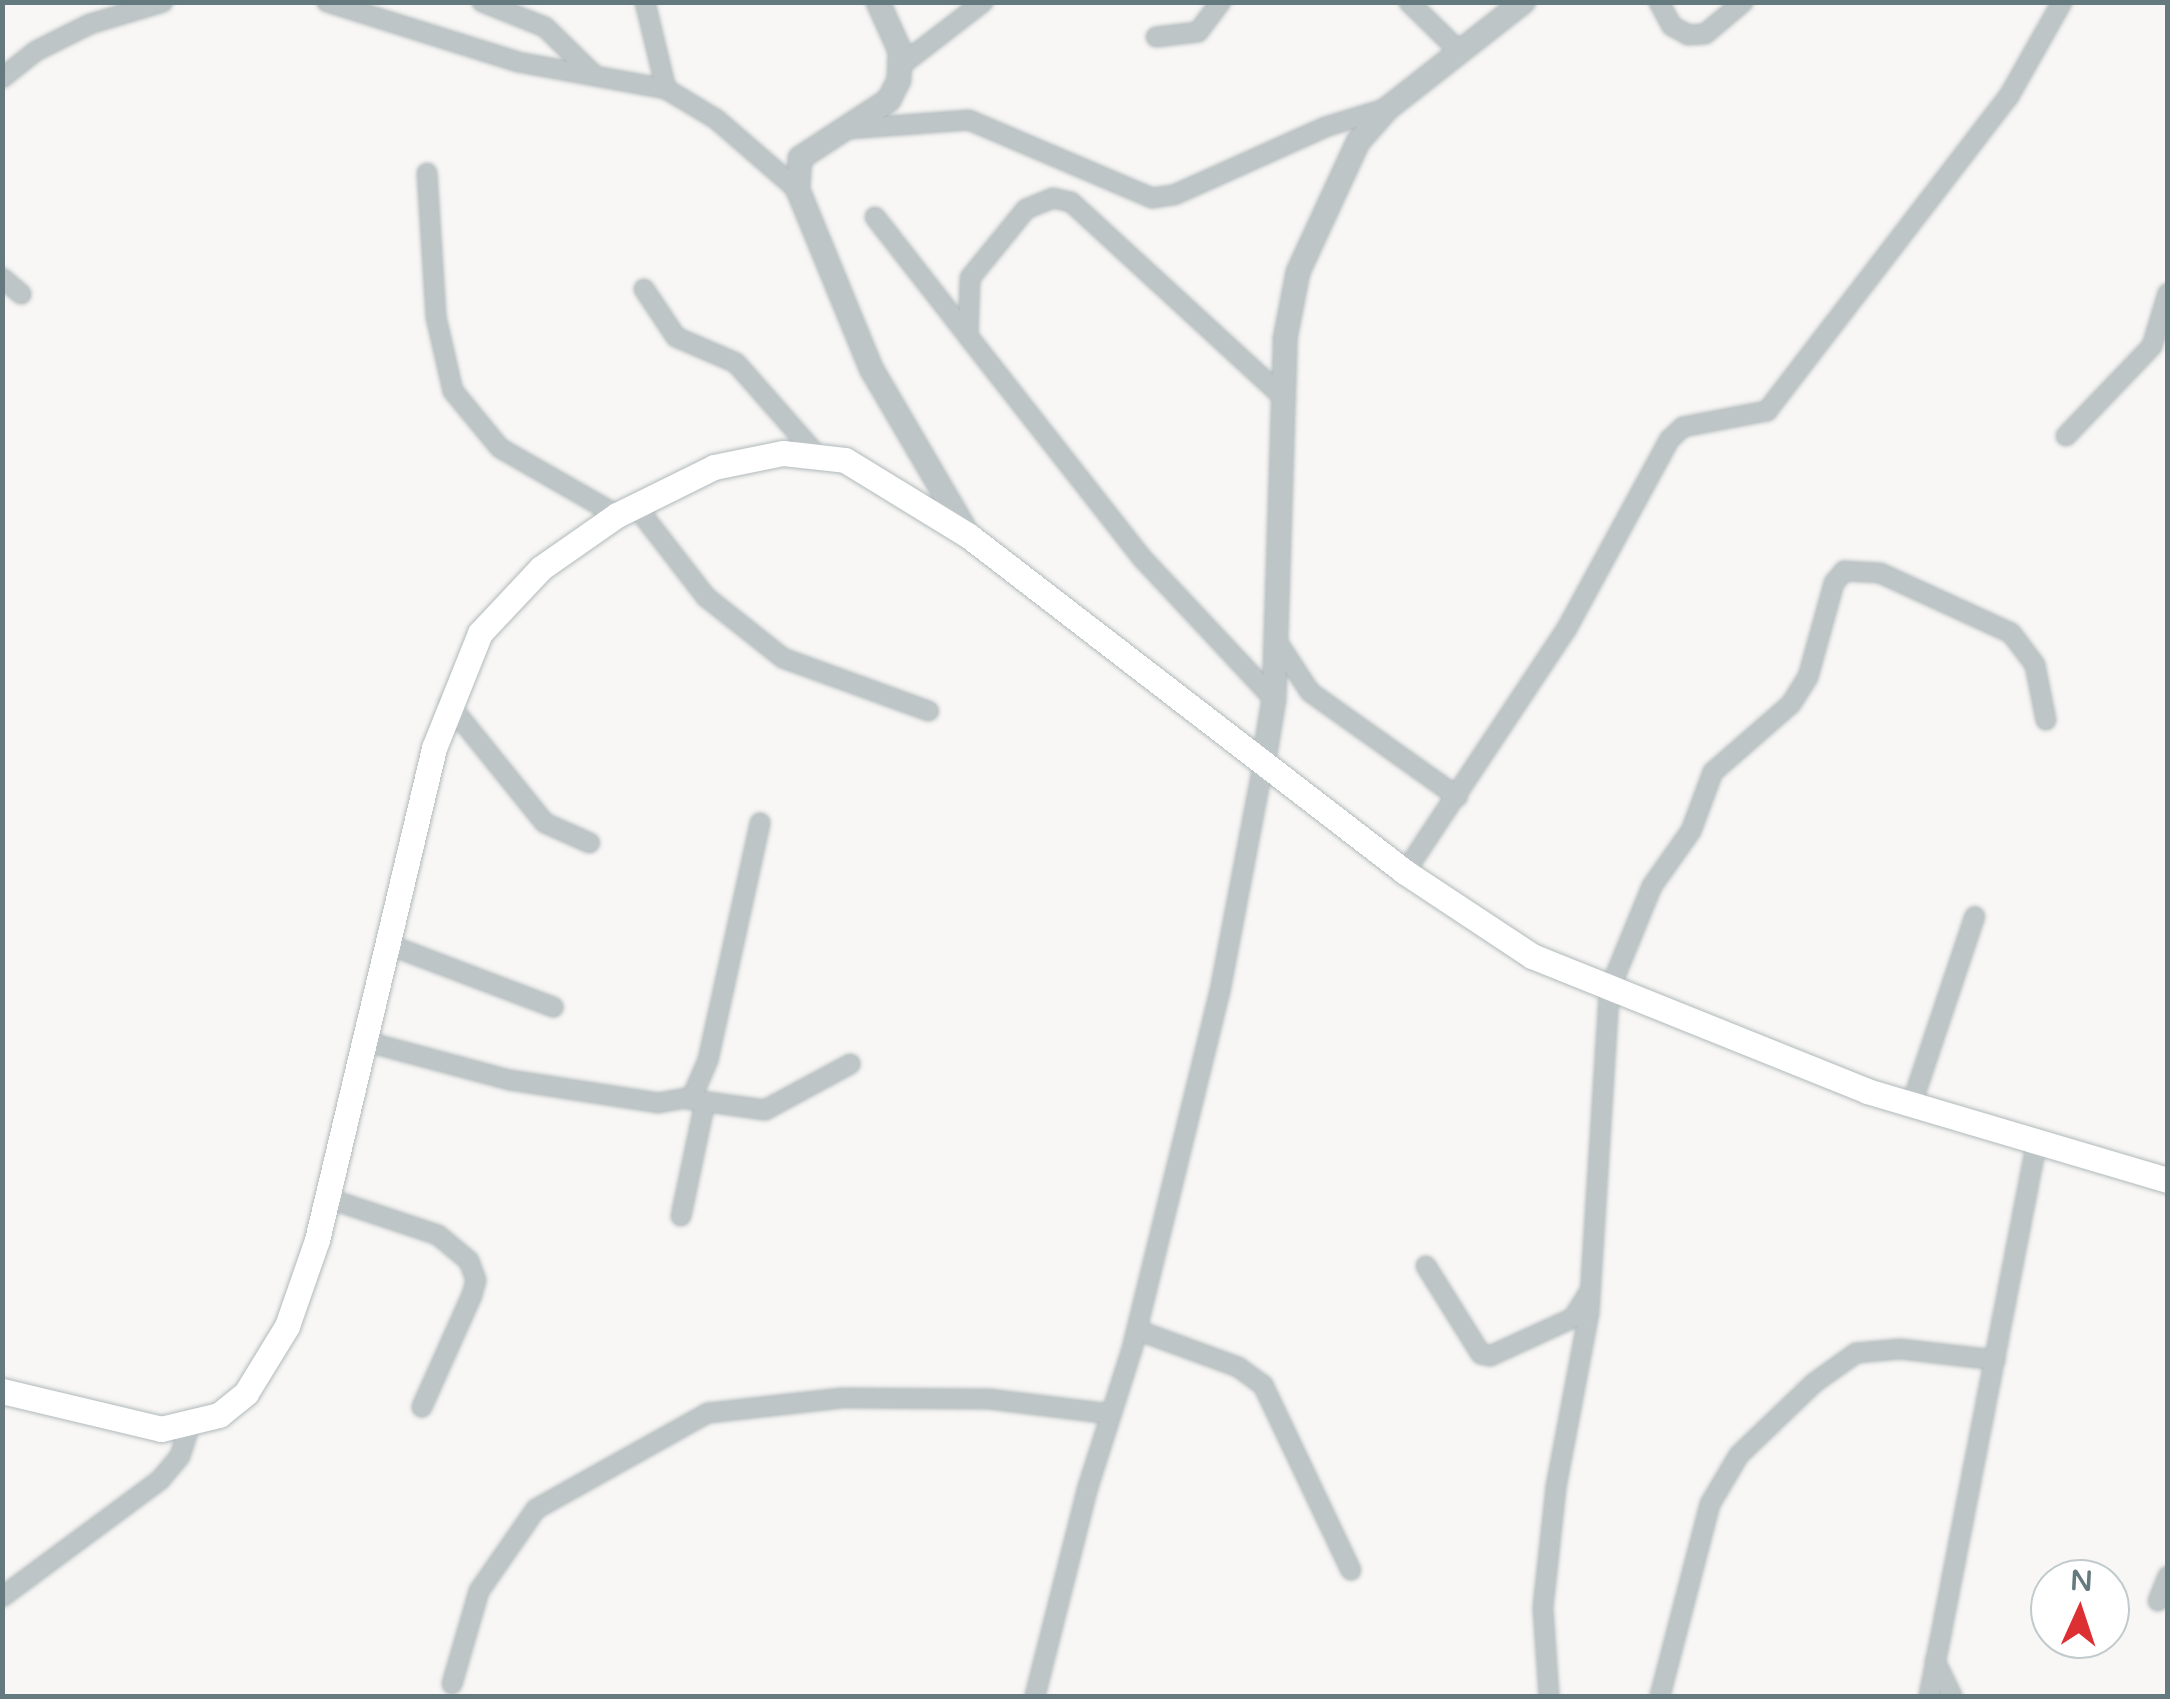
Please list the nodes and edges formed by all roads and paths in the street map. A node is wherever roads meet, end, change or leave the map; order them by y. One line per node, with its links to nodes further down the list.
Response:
1 (163, 2): 17 (street)
2 (327, 2): 16 (street)
3 (482, 2): 16 (street)
4 (644, 2): 18 (street)
5 (878, 2): 15 (street)
6 (983, 2): 15 (street)
7 (1221, 2): 13 (street)
8 (1409, 2): 14 (street)
9 (1523, 2): 14 (street)
10 (1660, 2): 11 (street)
11 (1743, 2)
12 (2062, 2): 40 (street)
13 (1156, 37)
14 (1460, 51): 19 (street)
15 (900, 66): 20 (street)
16 (594, 76): 18 (street)
17 (2, 78)
18 (666, 89): 22 (street)
19 (1388, 108): 20 (street); 29 (street)
20 (842, 130): 22 (street)
21 (427, 173): 32 (street)
22 (798, 190): 33 (street)
23 (875, 216): 28 (street)
24 (2, 278): 27 (street)
25 (644, 290): 31 (street)
26 (2168, 293): 30 (street)
27 (21, 294)
28 (968, 336): 29 (street); 35 (street)
29 (1281, 395): 34 (street)
30 (2066, 436)
31 (816, 454): 32 (main road); 33 (main road)
32 (626, 510): 36 (main road); 37 (street)
33 (969, 536): 39 (main road)
34 (1276, 640): 35 (street); 40 (street)
35 (1274, 699): 39 (street)
36 (448, 703): 42 (street); 45 (main road)
37 (930, 711)
38 (2046, 720): 46 (street)
39 (1263, 766): 43 (main road); 58 (street)
40 (1458, 797): 43 (street)
41 (760, 823): 50 (street)
42 (590, 843)
43 (1405, 872): 46 (main road)
44 (1975, 916): 51 (street)
45 (387, 944): 47 (street); 48 (main road)
46 (1609, 991): 51 (main road); 57 (street)
47 (553, 1006)
48 (364, 1041): 50 (street); 54 (main road)
49 (850, 1064): 50 (street)
50 (696, 1101): 55 (street)
51 (1911, 1106): 52 (main road)
52 (2036, 1146): 53 (main road); 59 (street)
53 (2168, 1180)
54 (327, 1198): 61 (street); 63 (main road)
55 (680, 1216)
56 (1426, 1266): 57 (street)
57 (1591, 1290): 71 (street)
58 (1136, 1330): 62 (street); 64 (street)
59 (1995, 1360): 68 (street); 72 (street)
60 (2, 1391): 63 (main road)
61 (422, 1407)
62 (1111, 1414): 69 (street); 70 (street)
63 (190, 1426): 66 (street)
64 (1351, 1570)
65 (2168, 1576): 67 (street)
66 (2, 1598)
67 (2158, 1601)
68 (1935, 1660): 73 (street); 74 (street)
69 (452, 1684)
70 (1035, 1696)
71 (1549, 1696)
72 (1660, 1696)
73 (1928, 1696)
74 (1952, 1696)

